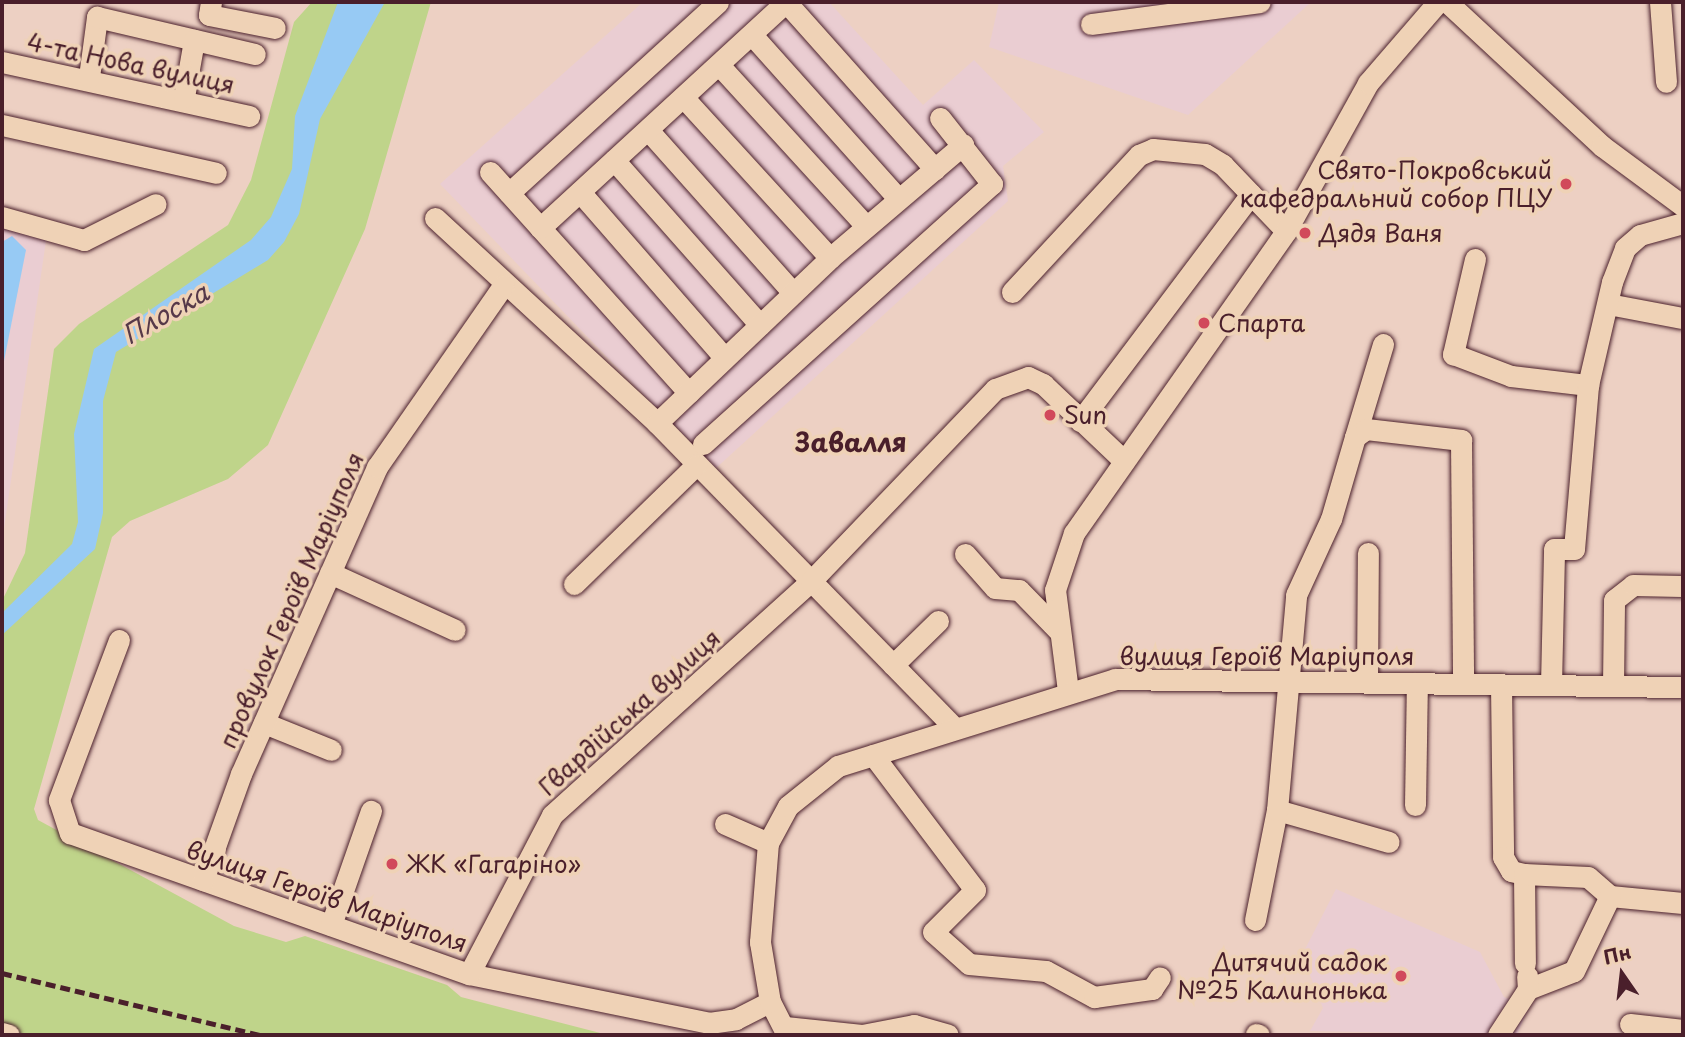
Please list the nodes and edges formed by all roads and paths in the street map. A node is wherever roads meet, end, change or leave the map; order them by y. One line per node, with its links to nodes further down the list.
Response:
1 (211, 2): 9 (street)
2 (718, 2): 29 (street)
3 (786, 2): 10 (street); 25 (street)
4 (1260, 2): 8 (street)
5 (1438, 2): 39 (street)
6 (1447, 2): 33 (street)
7 (1660, 2): 16 (street)
8 (1091, 24)
9 (275, 28)
10 (752, 35): 14 (street); 31 (street)
11 (194, 40): 12 (street); 15 (street); 17 (street)
12 (255, 54)
13 (2, 62): 15 (street, 4-та Нова вулиця)
14 (719, 65): 18 (street); 37 (street)
15 (89, 76): 17 (street, 4-та Нова вулиця)
16 (1666, 82)
17 (184, 97): 19 (street, 4-та Нова вулиця)
18 (683, 97): 22 (street); 40 (street)
19 (249, 116)
20 (940, 118): 23 (street)
21 (2, 125): 27 (street)
22 (648, 130): 24 (street); 44 (street)
23 (963, 145): 25 (street); 55 (street)
24 (614, 160): 28 (street); 47 (street)
25 (935, 169): 31 (street)
26 (490, 172): 29 (street)
27 (216, 173)
28 (580, 192): 38 (street); 49 (street)
29 (509, 193): 38 (street)
30 (1251, 194): 39 (street); 43 (street); 52 (street)
31 (897, 197): 37 (street)
32 (156, 204): 34 (street)
33 (1683, 206)
34 (2, 217)
35 (435, 218): 42 (street)
36 (1683, 223): 45 (street)
37 (866, 226): 40 (street)
38 (540, 228): 51 (street)
39 (1286, 231): 56 (street)
40 (830, 258): 44 (street)
41 (1475, 258): 50 (street)
42 (503, 286): 53 (street); 60 (street, провулок Героїв Маріуполя)
43 (1012, 292)
44 (793, 293): 47 (street)
45 (1608, 304): 46 (street); 50 (street)
46 (1682, 318)
47 (760, 325): 49 (street)
48 (1383, 344): 54 (street)
49 (725, 358): 51 (street)
50 (1588, 385): 74 (street)
51 (689, 393): 53 (street)
52 (1080, 421): 56 (street); 61 (street, Гвардійська вулиця)
53 (656, 423): 57 (street)
54 (1355, 437): 69 (street); 72 (street)
55 (703, 444)
56 (1124, 461): 66 (street)
57 (696, 465): 61 (street); 62 (street)
58 (1368, 553): 70 (street)
59 (965, 554): 66 (street)
60 (330, 573): 65 (street); 78 (street, провулок Героїв Маріуполя)
61 (811, 581): 68 (street); 94 (street, Гвардійська вулиця)
62 (574, 584)
63 (1683, 586): 75 (street)
64 (938, 621): 68 (street)
65 (455, 630)
66 (1059, 631): 77 (street)
67 (120, 640): 89 (street, вулиця Героїв Маріуполя)
68 (893, 665): 79 (street)
69 (1287, 681): 70 (street, вулиця Героїв Маріуполя); 77 (street, вулиця Героїв Маріуполя); 83 (street)
70 (1367, 682): 71 (street, вулиця Героїв Маріуполя)
71 (1417, 683): 72 (street, вулиця Героїв Маріуполя); 82 (street)
72 (1463, 684): 73 (street, вулиця Героїв Маріуполя)
73 (1501, 684): 74 (street, вулиця Героїв Маріуполя); 88 (street)
74 (1550, 685): 75 (street, вулиця Героїв Маріуполя)
75 (1613, 686): 76 (street, вулиця Героїв Маріуполя)
76 (1683, 687)
77 (1068, 691): 79 (street, вулиця Героїв Маріуполя)
78 (264, 723): 80 (street); 89 (street, провулок Героїв Маріуполя)
79 (952, 725): 81 (street, вулиця Героїв Маріуполя)
80 (331, 750)
81 (873, 755): 87 (street, вулиця Героїв Маріуполя); 96 (street)
82 (1415, 806)
83 (1277, 810): 86 (street); 92 (street)
84 (371, 811): 93 (street)
85 (725, 824): 87 (street)
86 (1389, 842)
87 (768, 843): 97 (street, вулиця Героїв Маріуполя)
88 (1524, 874): 90 (street); 95 (street)
89 (203, 880): 93 (street, вулиця Героїв Маріуполя)
90 (1610, 896): 91 (street); 95 (street)
91 (1683, 903)
92 (1255, 920)
93 (331, 925): 94 (street, вулиця Героїв Маріуполя)
94 (469, 974): 97 (street, вулиця Героїв Маріуполя)
95 (1526, 976): 104 (street)
96 (1160, 977)
97 (769, 1002): 100 (street, вулиця Героїв Маріуполя)
98 (1630, 1024): 99 (street)
99 (1683, 1030)
100 (786, 1031): 103 (street)
101 (2, 1033): 102 (street)
102 (9, 1035)
103 (948, 1035)
104 (1498, 1035)

